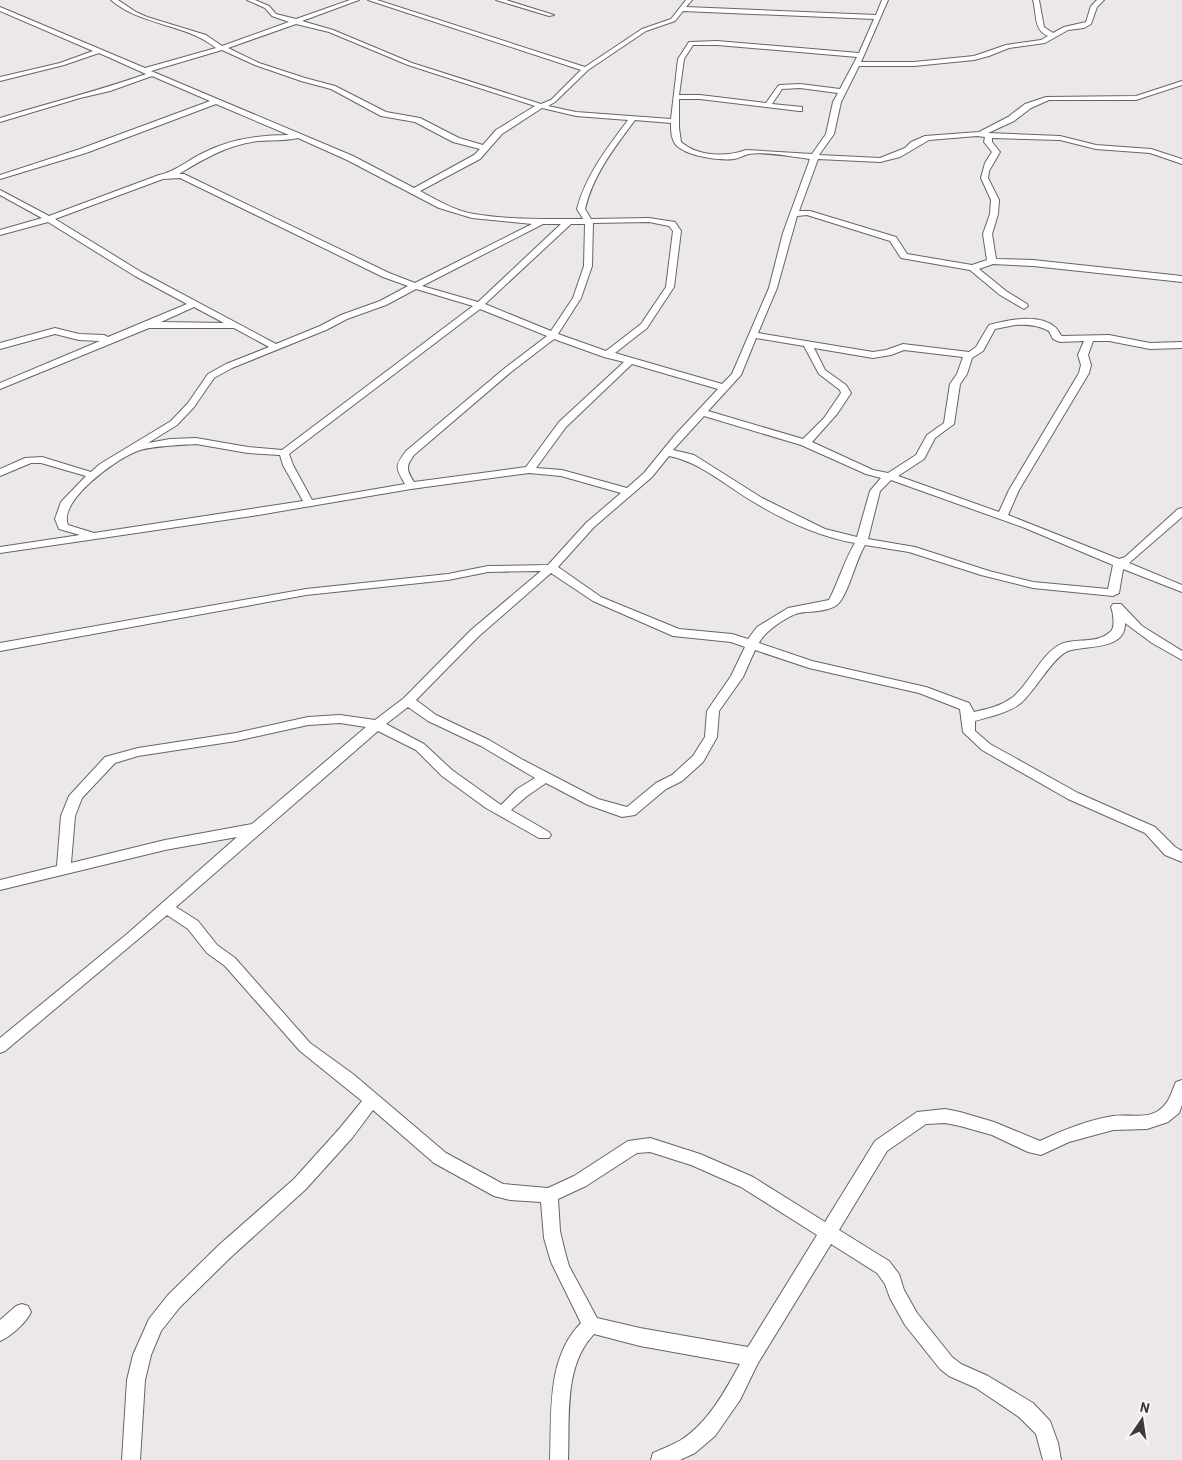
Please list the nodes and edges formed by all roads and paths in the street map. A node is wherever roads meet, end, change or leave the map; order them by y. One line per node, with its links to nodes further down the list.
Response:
1 (114, 0): 16 (street)
2 (250, 0): 14 (street)
3 (353, 0): 14 (street)
4 (372, 0): 19 (street)
5 (498, 0): 12 (street)
6 (689, 0): 11 (street)
7 (885, 0): 13 (street)
8 (1036, 0): 15 (street)
9 (1101, 0): 15 (street)
10 (0, 9): 17 (street)
11 (680, 9): 13 (street); 19 (street)
12 (551, 14)
13 (878, 17): 18 (street)
14 (292, 22): 16 (street); 27 (street)
15 (1054, 36): 18 (street)
16 (222, 48): 20 (street); 36 (street)
17 (99, 51): 20 (street); 22 (street)
18 (858, 59): 24 (street); 25 (street)
19 (586, 68): 27 (street)
20 (142, 71): 21 (street)
21 (151, 74): 26 (street); 31 (street)
22 (0, 79)
23 (1182, 83): 33 (street)
24 (842, 92): 28 (street); 37 (street)
25 (676, 97): 28 (street); 32 (street)
26 (217, 102): 35 (street); 40 (street)
27 (541, 106): 30 (street); 36 (street)
28 (768, 106): 29 (street)
29 (799, 109)
30 (632, 119): 32 (street); 43 (street)
31 (0, 120)
32 (674, 121): 37 (street)
33 (976, 135): 34 (street); 37 (street)
34 (989, 136): 38 (street); 50 (street)
35 (300, 137): 39 (street); 41 (street)
36 (486, 148): 41 (street)
37 (815, 156): 44 (street)
38 (1182, 162)
39 (171, 175): 45 (street); 53 (street)
40 (0, 177)
41 (415, 191): 46 (street)
42 (0, 192): 45 (street)
43 (581, 209): 47 (street); 48 (street)
44 (795, 214): 51 (street); 59 (street)
45 (49, 219): 49 (street); 54 (street)
46 (541, 222): 47 (street); 53 (street)
47 (568, 222): 48 (street); 55 (street)
48 (589, 222): 60 (street); 67 (street)
49 (0, 233)
50 (992, 261): 51 (street); 52 (street)
51 (973, 268): 56 (street)
52 (1182, 279)
53 (415, 286): 55 (street); 66 (street)
54 (194, 304): 57 (street); 58 (street)
55 (479, 305): 60 (street); 76 (street)
56 (1024, 306)
57 (148, 325): 58 (street); 61 (street)
58 (236, 326): 66 (street)
59 (754, 335): 63 (street); 71 (street)
60 (552, 336): 67 (street); 81 (street)
61 (114, 338): 65 (street); 70 (street)
62 (1089, 339): 64 (street); 68 (street); 85 (street)
63 (808, 344): 68 (street); 73 (street)
64 (1182, 345)
65 (0, 346)
66 (276, 347): 74 (street)
67 (607, 355): 69 (street)
68 (971, 355): 80 (street)
69 (630, 361): 71 (street); 78 (street)
70 (0, 386)
71 (725, 388): 72 (street)
72 (702, 412): 73 (street); 75 (street)
73 (805, 443): 80 (street)
74 (126, 452): 76 (street); 79 (street)
75 (666, 452): 82 (street); 87 (street)
76 (284, 453): 83 (street)
77 (2, 469): 79 (street)
78 (529, 470): 81 (street); 82 (street)
79 (92, 475): 86 (street)
80 (892, 477): 85 (street); 87 (street)
81 (411, 486): 83 (street)
82 (629, 492): 90 (street)
83 (309, 503): 86 (street)
84 (1182, 511): 89 (street)
85 (1002, 517): 89 (street)
86 (93, 535): 88 (street)
87 (862, 540): 92 (street); 94 (street)
88 (0, 550)
89 (1120, 563): 91 (street); 92 (street)
90 (551, 568): 94 (street); 95 (street); 97 (street)
91 (1182, 589)
92 (1113, 593): 93 (street)
93 (1118, 610): 96 (street); 98 (street)
94 (753, 646): 98 (street); 100 (street)
95 (0, 647)
96 (1182, 656)
97 (408, 701): 99 (street); 100 (street)
98 (969, 718): 104 (street)
99 (377, 725): 101 (street); 102 (street); 105 (street)
100 (545, 778): 101 (street)
101 (502, 812): 103 (street)
102 (256, 829): 105 (street); 107 (street)
103 (544, 835)
104 (1182, 857)
105 (64, 870): 106 (street)
106 (0, 885)
107 (167, 908): 108 (street); 111 (street)
108 (7, 1038): 109 (street)
109 (0, 1047)
110 (1182, 1087): 113 (street)
111 (372, 1100): 112 (street); 118 (street)
112 (549, 1195): 113 (street); 115 (street)
113 (829, 1233): 117 (street); 121 (street)
114 (22, 1312): 116 (street)
115 (591, 1325): 117 (street); 119 (street)
116 (0, 1332)
117 (752, 1357): 120 (street)
118 (131, 1460)
119 (559, 1460)
120 (660, 1460)
121 (1052, 1460)

